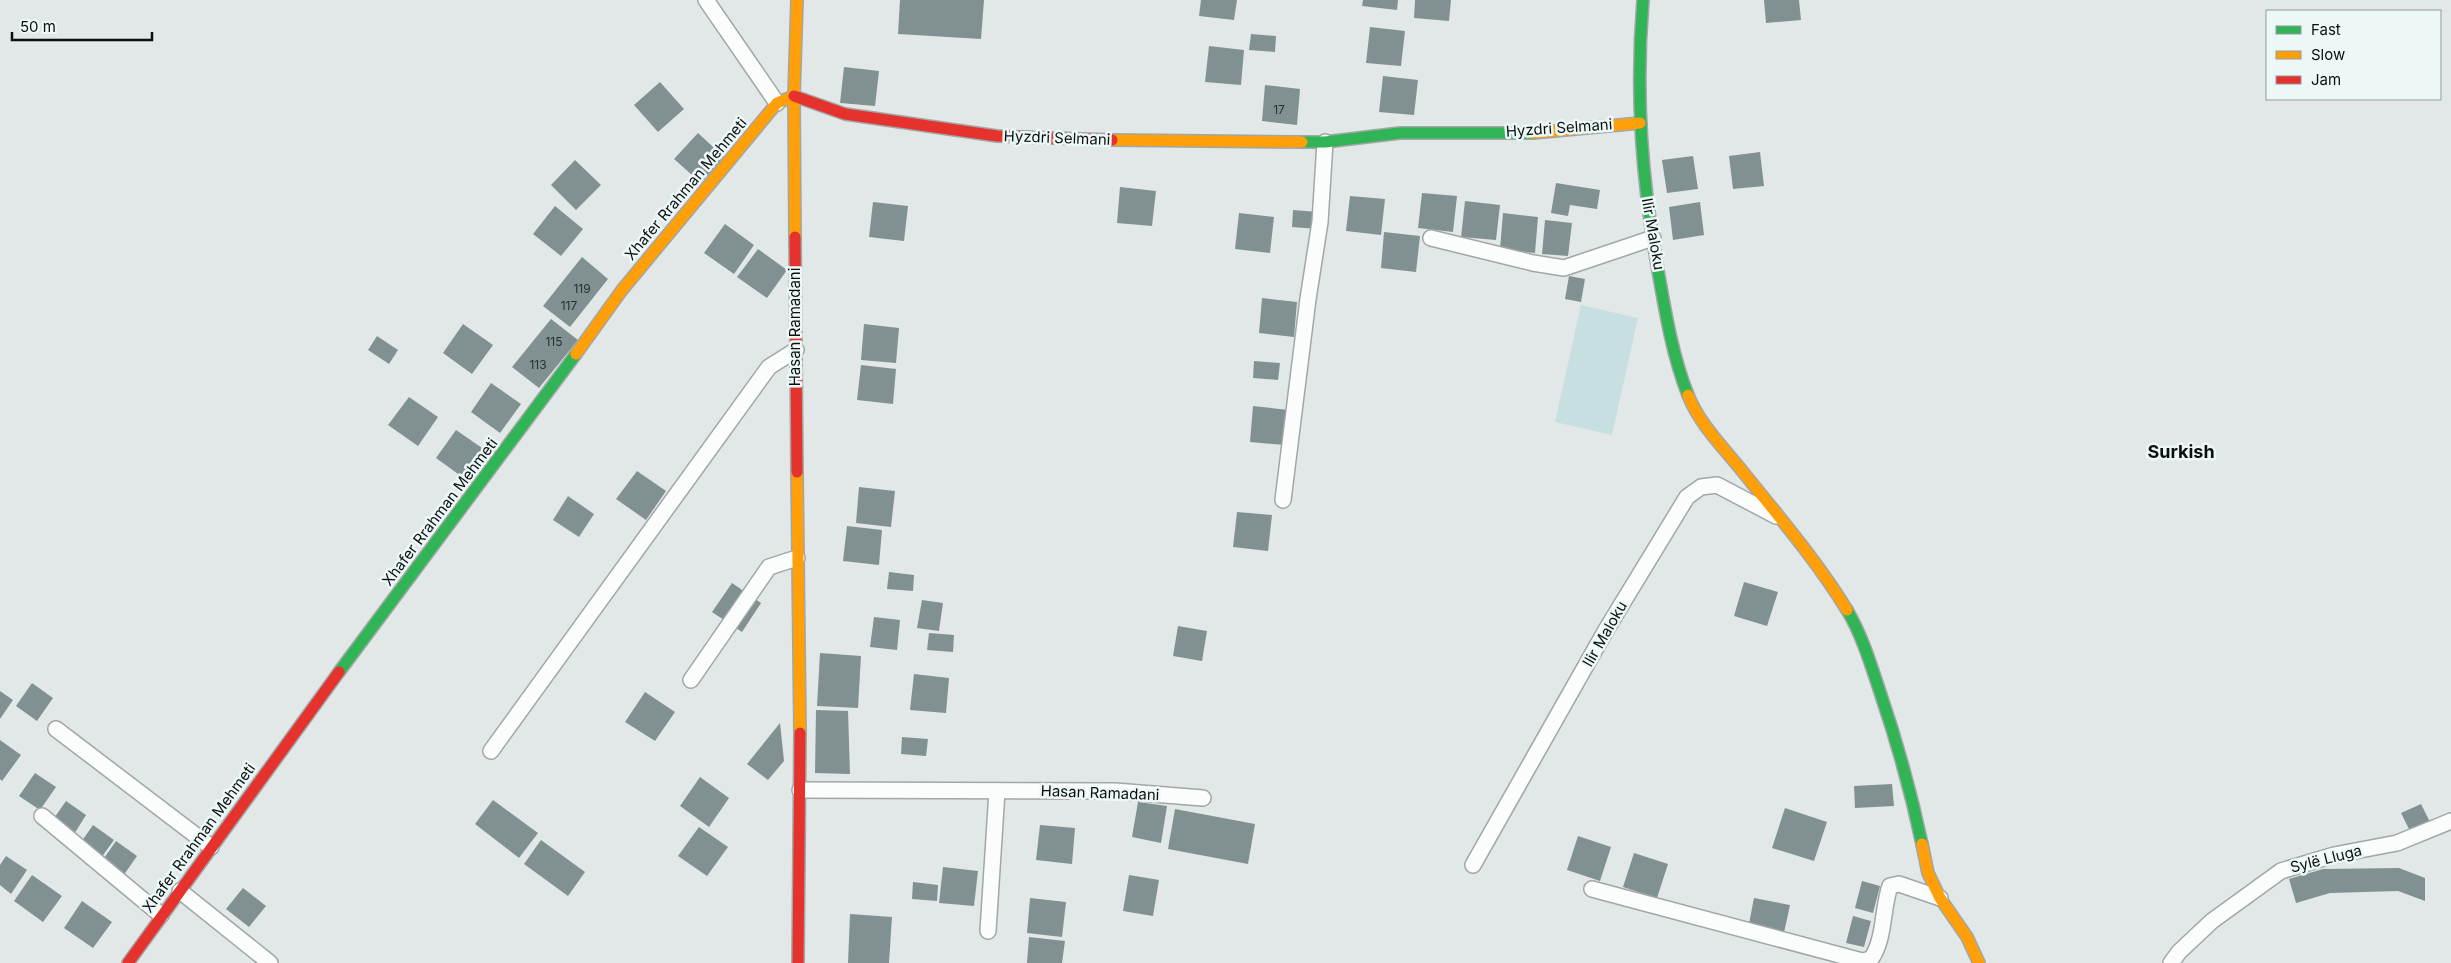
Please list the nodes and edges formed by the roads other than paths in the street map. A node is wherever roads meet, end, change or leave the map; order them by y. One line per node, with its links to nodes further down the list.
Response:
1 (706, 0): 5 (street)
2 (797, 0): 4 (street, Hasan Ramadani)
3 (1643, 0): 6 (street)
4 (794, 96): 5 (street, Xhafer Rrahman Mehmeti); 7 (street, Hyzdri Selmani); 10 (street, Hasan Ramadani)
5 (777, 103): 22 (street, Xhafer Rrahman Mehmeti)
6 (1640, 123): 7 (street, Hyzdri Selmani); 9 (street, Ilir Maloku)
7 (1326, 142): 11 (street)
8 (1431, 238): 9 (street)
9 (1653, 238): 12 (street, Ilir Maloku)
10 (796, 350): 13 (street, Hasan Ramadani); 16 (street)
11 (1283, 500)
12 (1781, 519): 23 (street, Ilir Maloku); 26 (street, Ilir Maloku)
13 (797, 558): 14 (street); 17 (street, Hasan Ramadani)
14 (691, 680)
15 (56, 729): 22 (street)
16 (491, 751)
17 (800, 790): 18 (street, Hasan Ramadani); 31 (street, Hasan Ramadani)
18 (997, 790): 19 (street, Hasan Ramadani); 28 (street)
19 (1203, 798)
20 (42, 816): 27 (street)
21 (2451, 821): 33 (street, Sylë Lluga)
22 (210, 847): 25 (street, Xhafer Rrahman Mehmeti)
23 (1473, 865)
24 (1592, 889): 26 (street)
25 (180, 890): 27 (street, Xhafer Rrahman Mehmeti); 30 (street)
26 (1940, 898): 32 (street, Ilir Maloku)
27 (161, 915): 29 (street, Xhafer Rrahman Mehmeti)
28 (988, 931)
29 (128, 963)
30 (270, 963)
31 (798, 963)
32 (1979, 963)
33 (2171, 963)

